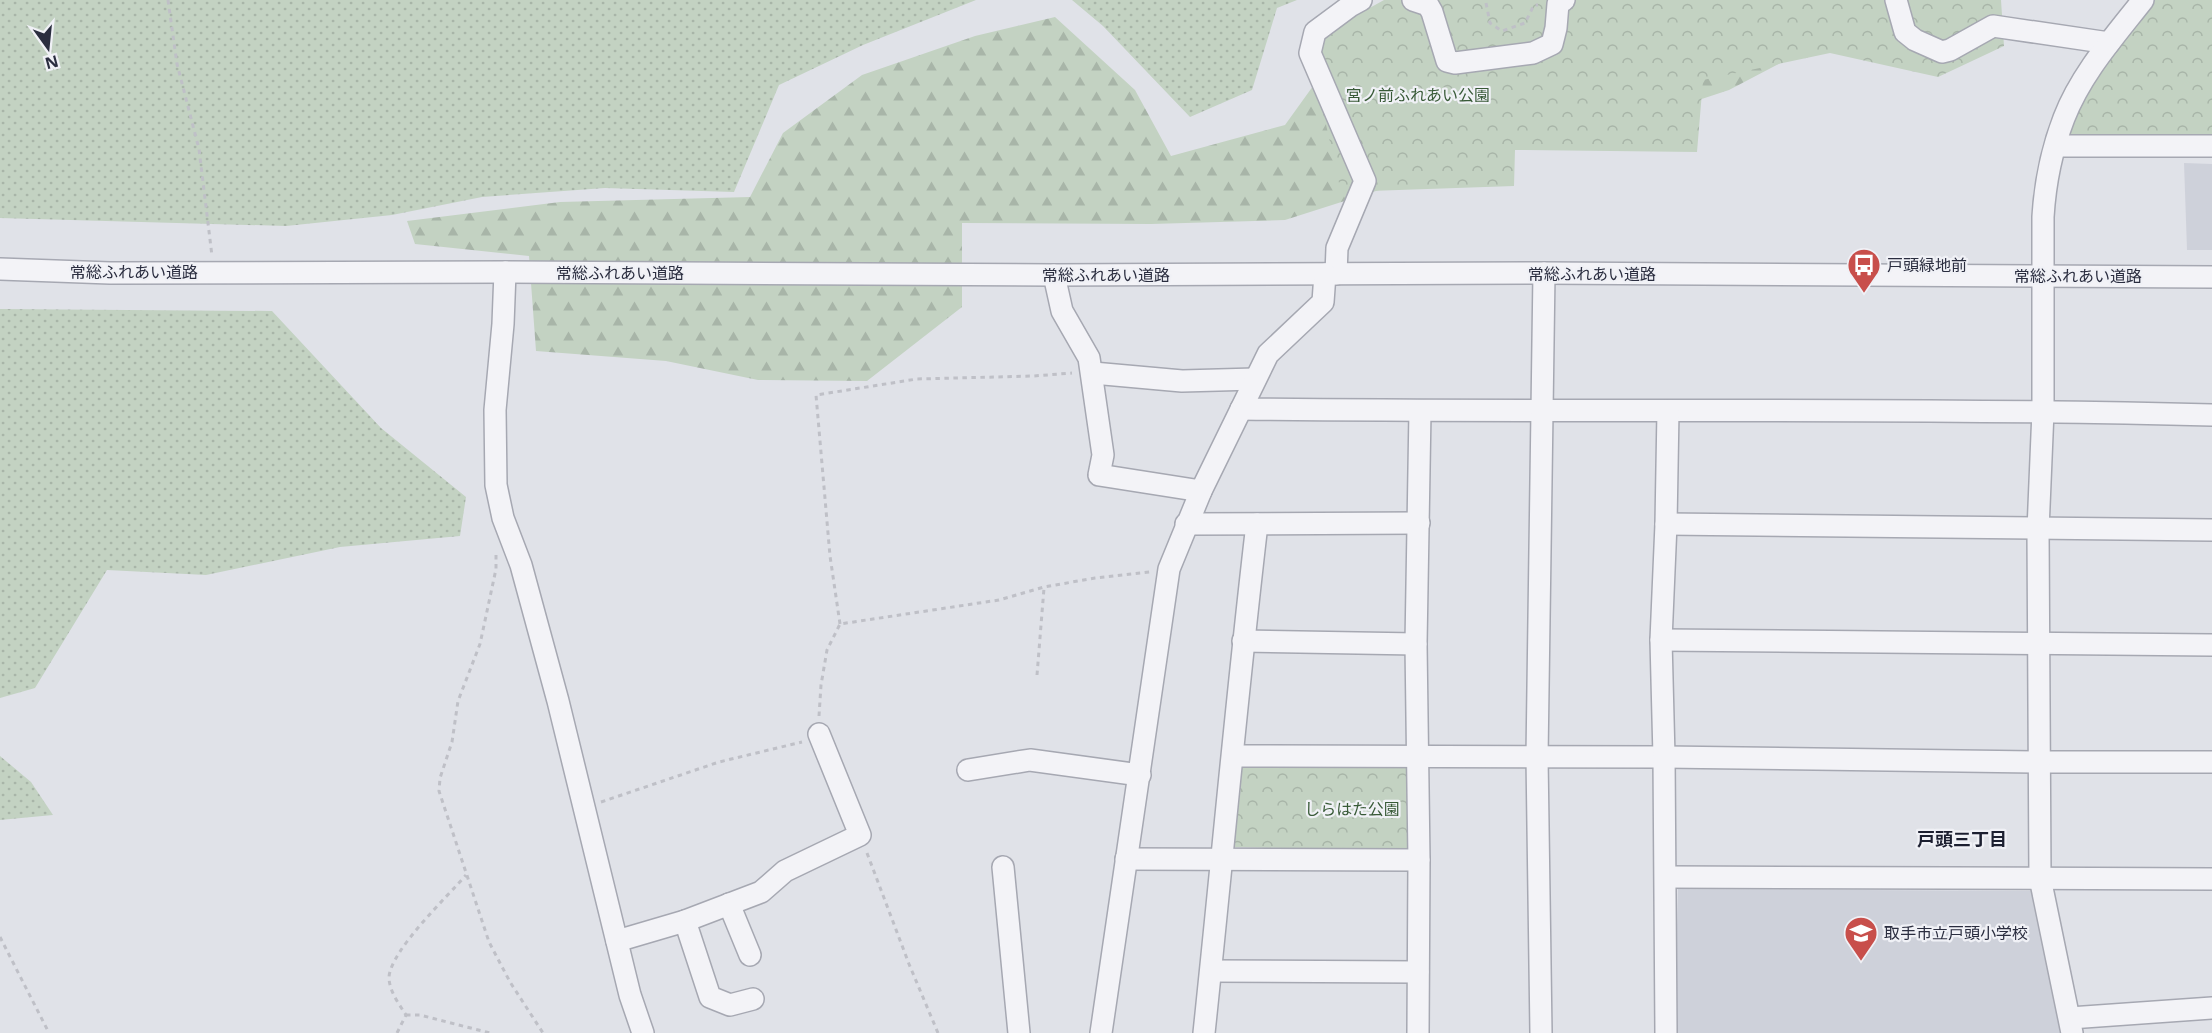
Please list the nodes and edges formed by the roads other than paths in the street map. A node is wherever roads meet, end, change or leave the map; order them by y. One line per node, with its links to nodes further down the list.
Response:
1 (1361, 0): 12 (street)
2 (1413, 0): 5 (street)
3 (1896, 0): 6 (street)
4 (2143, 0): 6 (street)
5 (1561, 2)
6 (2109, 42): 7 (street)
7 (2056, 146): 8 (street); 14 (street)
8 (2212, 146)
9 (0, 269): 10 (street, 常総ふれあい道路)
10 (505, 272): 13 (street, 常総ふれあい道路); 54 (street)
11 (1544, 273): 12 (street, 常総ふれあい道路); 14 (street, 常総ふれあい道路); 20 (street)
12 (1330, 274): 13 (street, 常総ふれあい道路); 17 (street)
13 (1054, 275): 16 (street)
14 (2044, 276): 15 (street, 常総ふれあい道路); 22 (street)
15 (2212, 277)
16 (1092, 373): 17 (street); 24 (street)
17 (1255, 379): 18 (street)
18 (1241, 409): 19 (street); 24 (street)
19 (1420, 411): 20 (street); 25 (street)
20 (1543, 411): 21 (street); 39 (street)
21 (1668, 411): 22 (street); 28 (street)
22 (2043, 411): 23 (street); 29 (street)
23 (2212, 415)
24 (1201, 491): 26 (street)
25 (1419, 523): 27 (street); 33 (street)
26 (1186, 524): 27 (street); 44 (street)
27 (1257, 524): 32 (street)
28 (1666, 524): 29 (street); 31 (street)
29 (2038, 530): 30 (street); 34 (street)
30 (2212, 530)
31 (1661, 640): 34 (street); 40 (street)
32 (1243, 641): 33 (street); 37 (street)
33 (1416, 644): 38 (street)
34 (2040, 645): 35 (street); 41 (street)
35 (2212, 645)
36 (819, 734): 52 (street)
37 (1233, 756): 38 (street); 46 (street)
38 (1419, 756): 39 (street); 47 (street)
39 (1537, 757): 40 (street); 66 (street)
40 (1664, 757): 41 (street); 49 (street)
41 (2039, 762): 42 (street); 50 (street)
42 (2212, 762)
43 (968, 770): 44 (street)
44 (1140, 775): 45 (street)
45 (1126, 859): 46 (street); 63 (street)
46 (1222, 860): 47 (street); 56 (street)
47 (1419, 860): 57 (street)
48 (1003, 867): 62 (street)
49 (1666, 877): 50 (street); 67 (street)
50 (2040, 878): 51 (street); 60 (street)
51 (2212, 879)
52 (729, 904): 53 (street); 55 (street)
53 (685, 921): 54 (street); 58 (street)
54 (617, 941): 61 (street)
55 (750, 955)
56 (1210, 970): 57 (street); 64 (street)
57 (1418, 972): 65 (street)
58 (753, 999)
59 (2212, 1008): 60 (street)
60 (2071, 1025)
61 (643, 1033)
62 (1019, 1033)
63 (1101, 1033)
64 (1204, 1033)
65 (1418, 1033)
66 (1541, 1033)
67 (1666, 1033)

